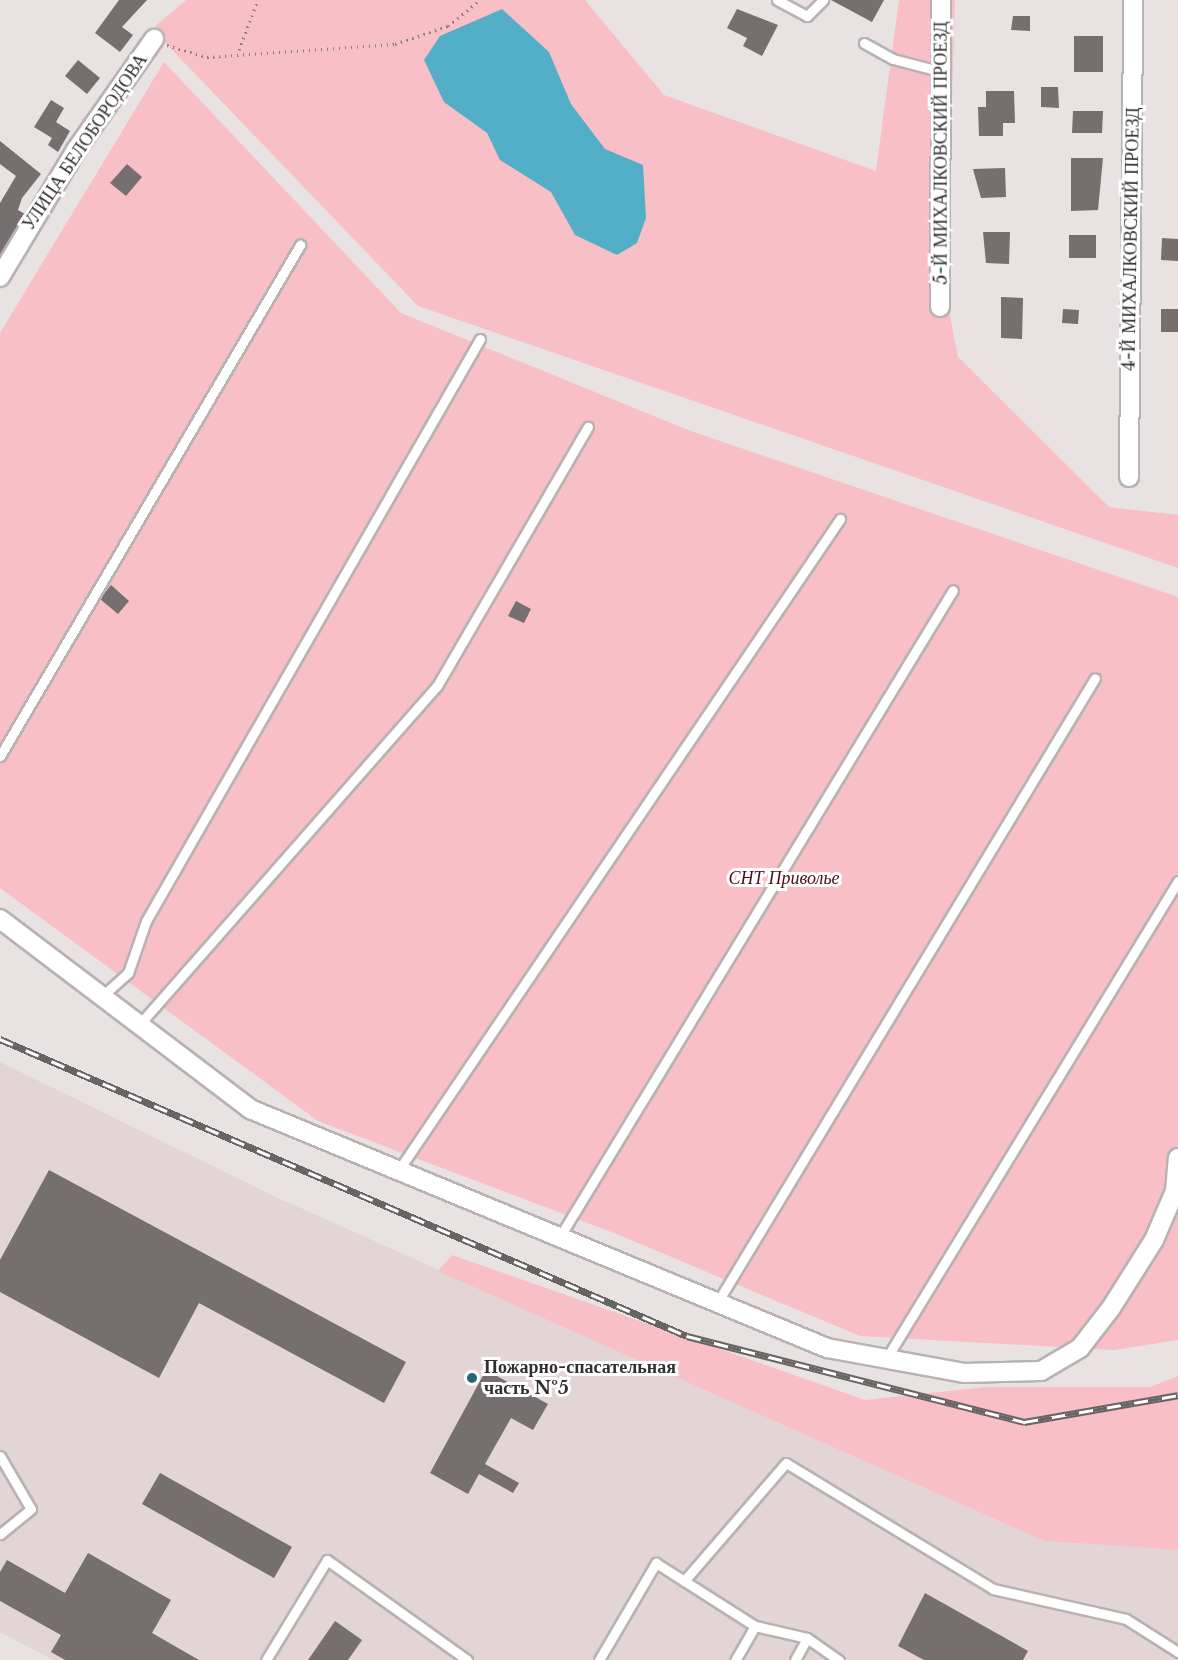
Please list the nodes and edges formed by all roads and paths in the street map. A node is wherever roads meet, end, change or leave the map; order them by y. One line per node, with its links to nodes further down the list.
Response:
1 (258, 0): 9 (path)
2 (480, 0): 9 (path)
3 (777, 0): 4 (lane)
4 (823, 0)
5 (941, 0): 10 (street, 5-Й МИХАЛКОВСКИЙ ПРОЕЗД)
6 (1133, 0): 16 (street, 4-Й МИХАЛКОВСКИЙ ПРОЕЗД)
7 (154, 39): 9 (path); 12 (street, УЛИЦА БЕЛОБОРОДОВА)
8 (864, 43): 10 (lane)
9 (237, 51)
10 (943, 72): 13 (street, 5-Й МИХАЛКОВСКИЙ ПРОЕЗД)
11 (300, 245): 20 (lane)
12 (0, 277)
13 (940, 307)
14 (480, 339): 23 (lane)
15 (588, 427): 24 (lane)
16 (1129, 477)
17 (840, 519): 26 (lane)
18 (953, 590): 27 (lane)
19 (1095, 678): 28 (lane)
20 (0, 756)
21 (1178, 881): 29 (lane)
22 (0, 919): 23 (street)
23 (100, 998): 24 (street)
24 (138, 1026): 26 (street)
25 (1178, 1158): 29 (street)
26 (398, 1171): 27 (street)
27 (559, 1238): 28 (street)
28 (717, 1303): 29 (street)
29 (886, 1359)
30 (0, 1456): 31 (lane)
31 (0, 1534)
32 (684, 1581): 33 (lane); 35 (lane); 38 (lane)
33 (755, 1626): 34 (lane); 39 (lane)
34 (807, 1638): 40 (lane); 41 (lane)
35 (1178, 1652)
36 (266, 1660): 37 (lane)
37 (467, 1660)
38 (599, 1660)
39 (735, 1660)
40 (795, 1660)
41 (839, 1660)

